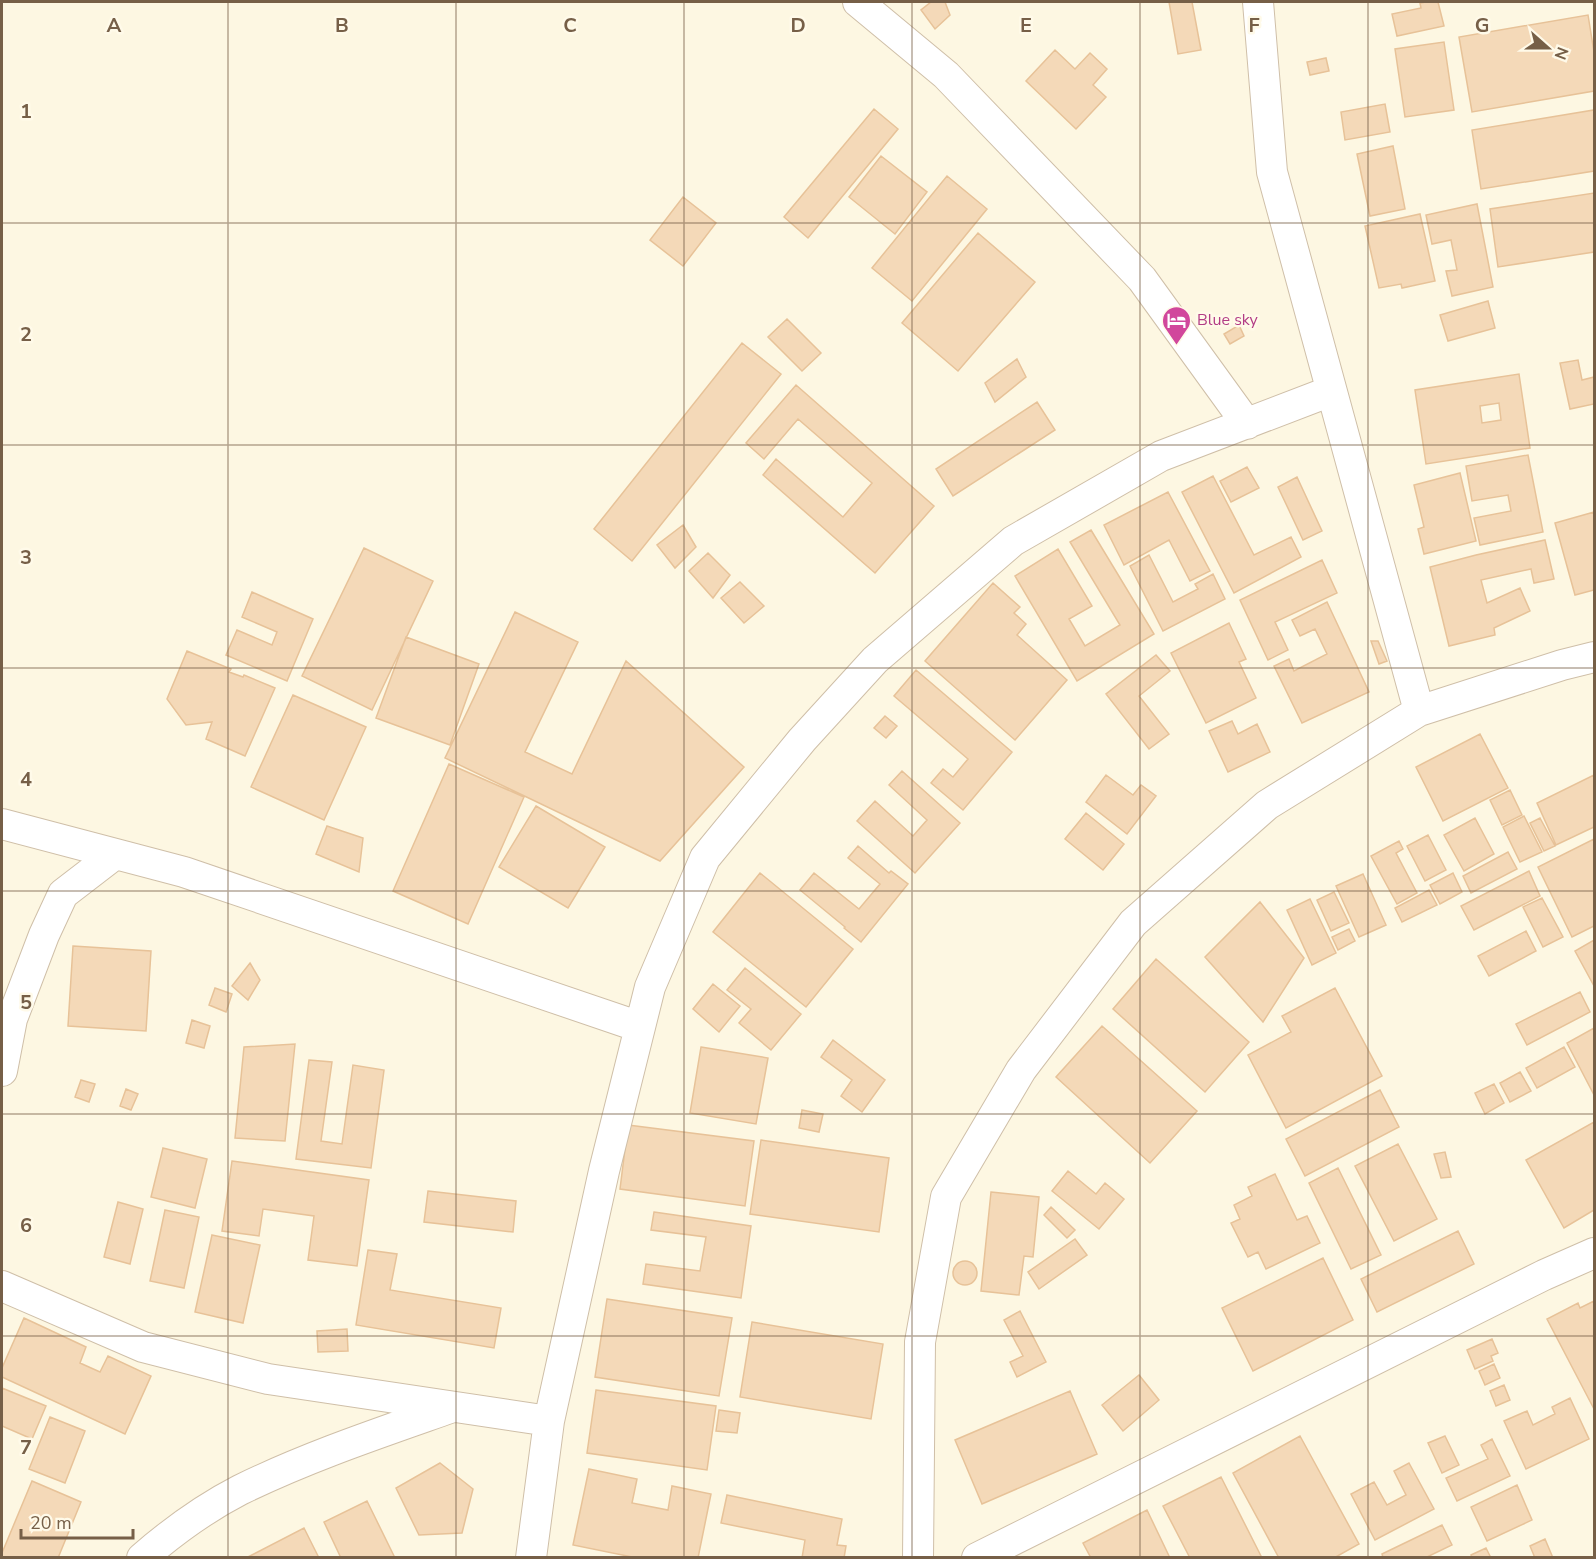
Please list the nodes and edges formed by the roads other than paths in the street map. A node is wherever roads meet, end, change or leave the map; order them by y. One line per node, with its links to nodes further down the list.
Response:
1 (858, 2): 4 (street)
2 (1258, 2): 3 (street)
3 (1331, 391): 4 (street); 6 (street)
4 (1247, 424): 9 (street)
5 (1594, 657): 6 (street)
6 (1419, 711): 17 (street)
7 (2, 824): 8 (street)
8 (115, 854): 9 (street); 10 (street)
9 (640, 1027): 14 (street)
10 (2, 1071)
11 (1594, 1253): 18 (street)
12 (2, 1286): 13 (street)
13 (452, 1407): 14 (street); 15 (street)
14 (549, 1421): 16 (street)
15 (142, 1557)
16 (531, 1557)
17 (918, 1557)
18 (977, 1557)

